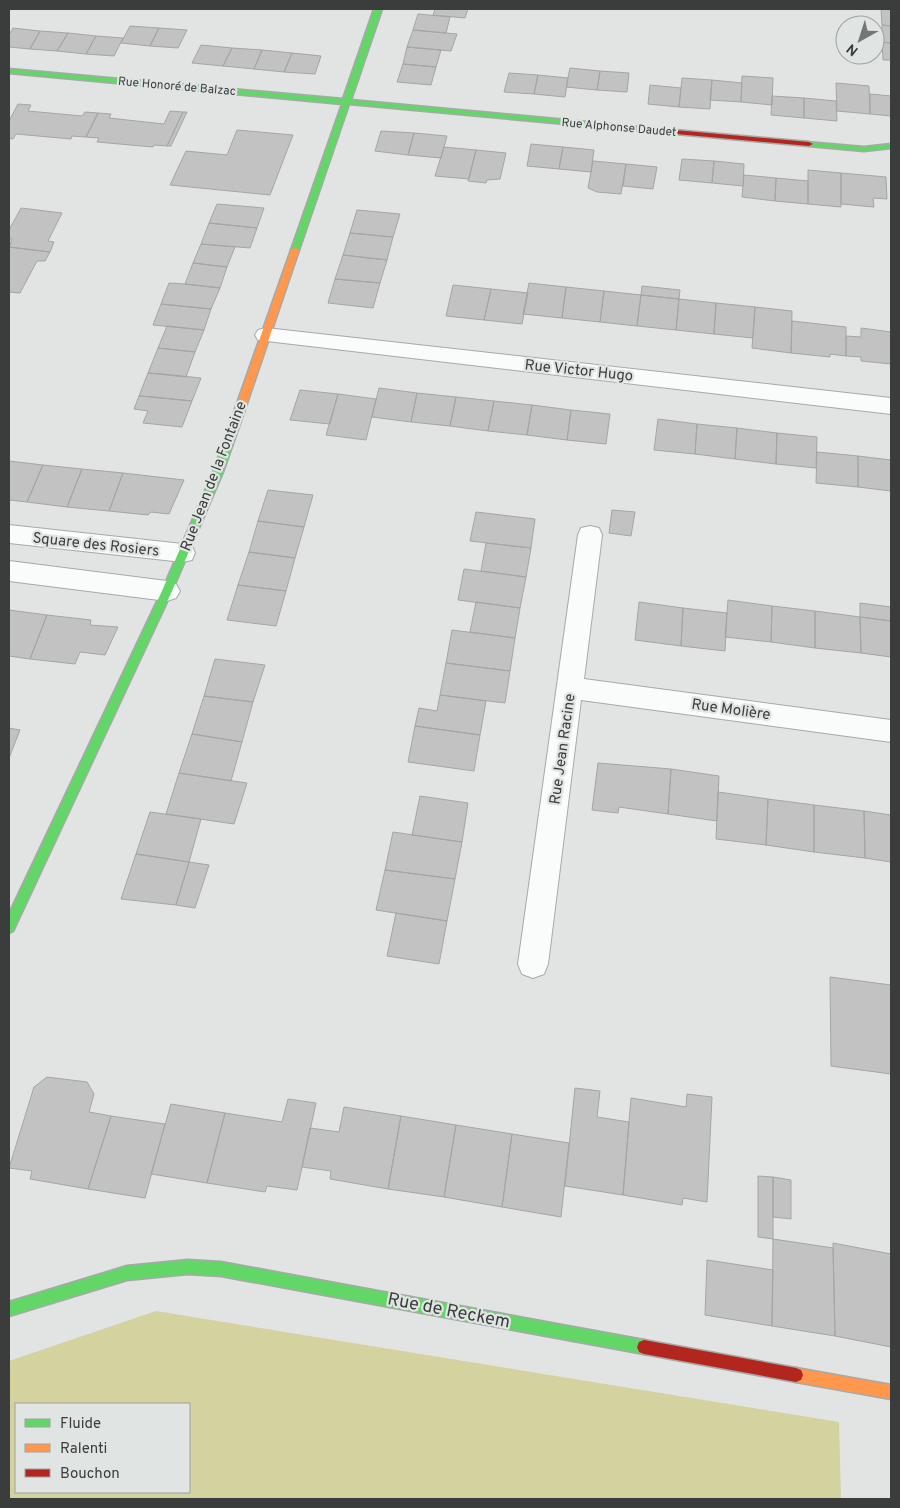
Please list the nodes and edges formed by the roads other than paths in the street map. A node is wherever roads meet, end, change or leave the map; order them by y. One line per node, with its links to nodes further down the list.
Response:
1 (378, 9): 3 (street, Rue Jean de la Fontaine)
2 (9, 71): 3 (street, Rue Honoré de Balzac)
3 (346, 102): 4 (street, Rue Alphonse Daudet); 5 (street, Rue Jean de la Fontaine)
4 (891, 146)
5 (266, 335): 6 (street, Rue Victor Hugo); 9 (street, Rue Jean de la Fontaine)
6 (891, 406)
7 (9, 534): 9 (street, Square des Rosiers)
8 (590, 535): 12 (street, Rue Jean Racine)
9 (183, 554): 11 (street, Rue Jean de la Fontaine)
10 (9, 571): 11 (street)
11 (167, 591): 14 (street, Rue Jean de la Fontaine)
12 (570, 688): 13 (street, Rue Molière); 15 (street, Rue Jean Racine)
13 (891, 730)
14 (9, 927)
15 (533, 964)
16 (9, 1309): 17 (street, Rue de Reckem)
17 (891, 1392)

